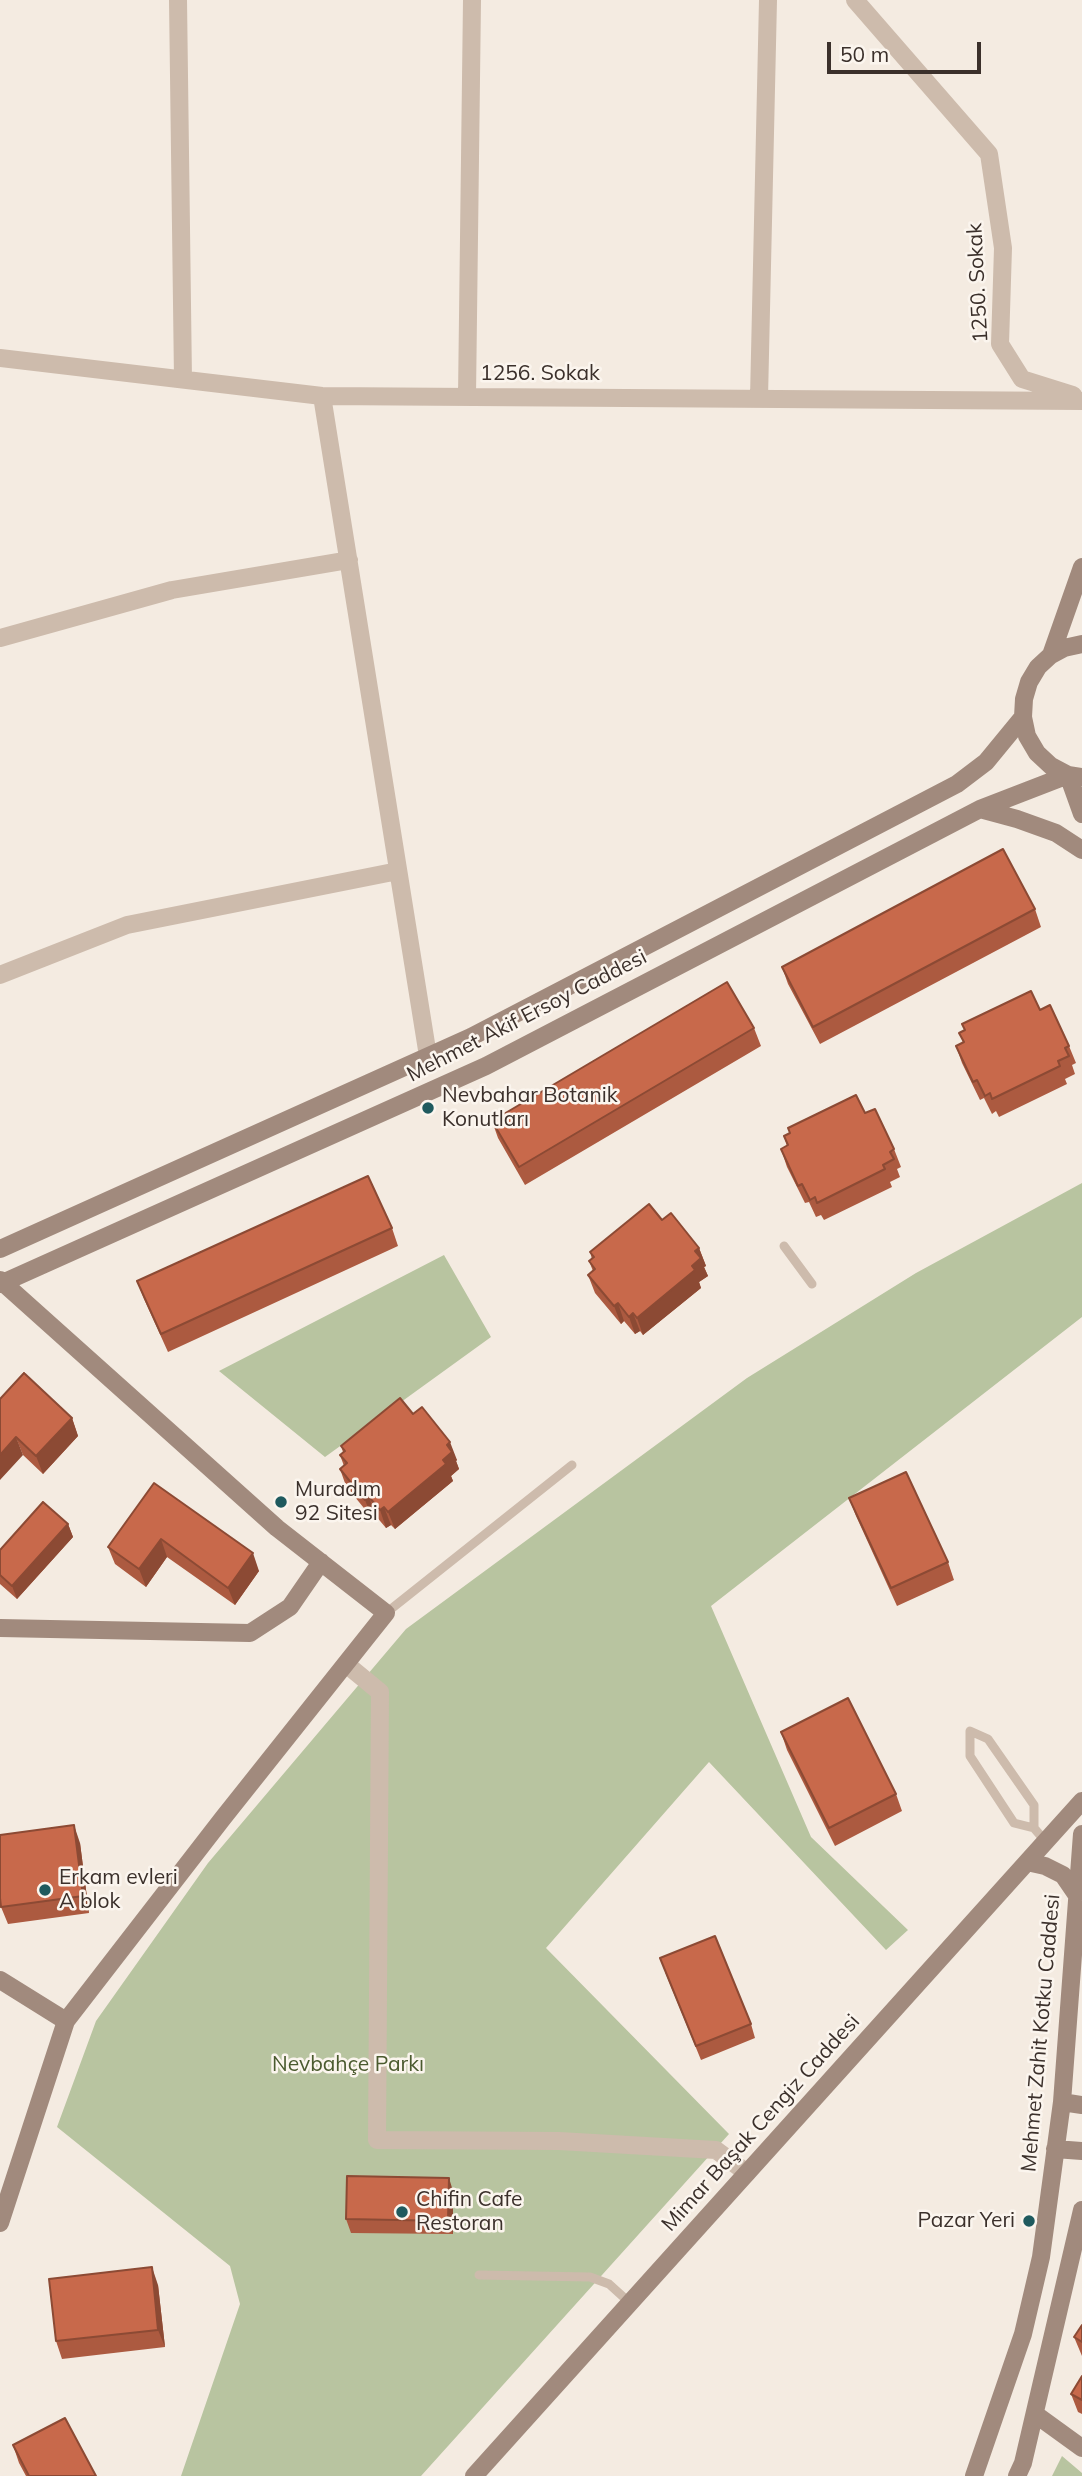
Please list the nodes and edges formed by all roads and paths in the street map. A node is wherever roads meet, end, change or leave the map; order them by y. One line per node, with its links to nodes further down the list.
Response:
1 (178, 0): 6 (street)
2 (472, 0): 8 (street)
3 (768, 0): 9 (street)
4 (855, 0): 10 (street, 1250. Sokak)
5 (0, 358): 6 (street, 1256. Sokak)
6 (183, 379): 7 (street, 1256. Sokak)
7 (322, 396): 8 (street, 1256. Sokak); 11 (street)
8 (467, 396): 9 (street, 1256. Sokak)
9 (759, 398): 10 (street, 1256. Sokak)
10 (1082, 399)
11 (349, 560): 13 (street); 21 (street)
12 (1082, 567): 15 (main road)
13 (0, 638)
14 (1082, 643): 15 (main road)
15 (1051, 656): 16 (main road)
16 (1023, 717): 17 (main road); 23 (main road, Mehmet Akif Ersoy Caddesi)
17 (1075, 776): 18 (main road, Mehmet Akif Ersoy Caddesi); 19 (main road)
18 (980, 809): 20 (main road); 26 (main road, Mehmet Akif Ersoy Caddesi)
19 (1082, 814)
20 (1082, 850)
21 (398, 871): 22 (street); 23 (street)
22 (0, 975)
23 (428, 1056): 25 (main road, Mehmet Akif Ersoy Caddesi)
24 (785, 1246): 27 (lane)
25 (0, 1248)
26 (1, 1283): 29 (main road)
27 (812, 1284)
28 (572, 1465): 30 (lane)
29 (321, 1562): 30 (main road); 31 (main road)
30 (386, 1613): 32 (main road)
31 (0, 1628)
32 (346, 1664): 39 (main road); 44 (street)
33 (1082, 1801): 35 (main road, Mimar Başak Cengiz Caddesi)
34 (1082, 1834): 37 (main road, Mehmet Zahit Kotku Caddesi)
35 (1040, 1835): 35 (lane); 36 (main road, Mimar Başak Cengiz Caddesi)
36 (1027, 1862): 37 (main road); 44 (main road, Mimar Başak Cengiz Caddesi)
37 (1076, 1894): 40 (main road, Mehmet Zahit Kotku Caddesi)
38 (0, 1980): 39 (main road)
39 (66, 2021): 46 (main road)
40 (1062, 2102): 41 (main road); 42 (main road, Mehmet Zahit Kotku Caddesi)
41 (1082, 2105)
42 (1055, 2149): 43 (main road); 52 (main road, Mehmet Zahit Kotku Caddesi)
43 (1082, 2151)
44 (747, 2173): 48 (main road, Mimar Başak Cengiz Caddesi)
45 (1082, 2210): 49 (main road)
46 (0, 2223)
47 (479, 2275): 48 (lane)
48 (630, 2302): 51 (main road, Mimar Başak Cengiz Caddesi)
49 (1035, 2414): 50 (main road); 53 (main road)
50 (1082, 2448)
51 (474, 2476)
52 (974, 2476)
53 (1017, 2476)

